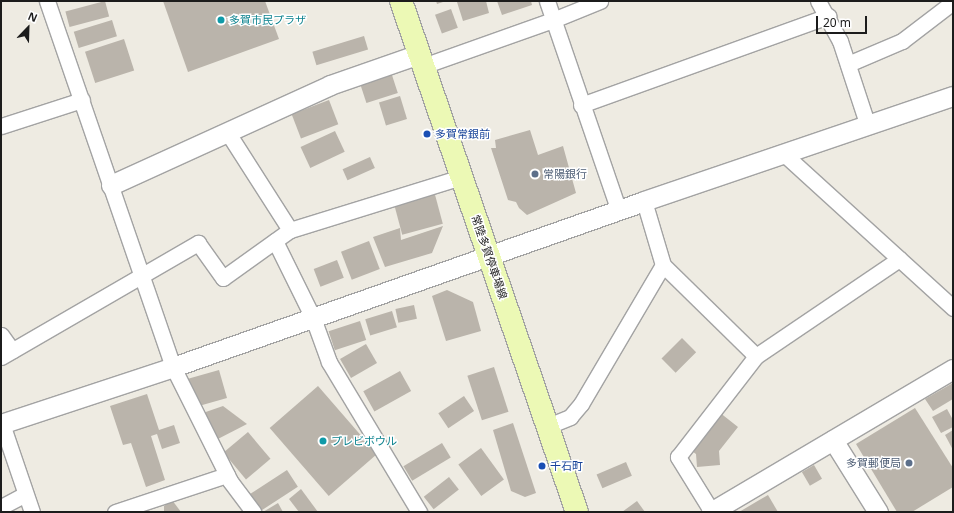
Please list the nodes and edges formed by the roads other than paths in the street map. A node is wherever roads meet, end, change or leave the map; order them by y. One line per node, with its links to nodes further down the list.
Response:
1 (47, 1): 12 (street)
2 (401, 1): 9 (main road, 常陸多賀停車場線)
3 (547, 1): 8 (street)
4 (600, 1): 8 (street)
5 (818, 1): 7 (street)
6 (953, 2): 10 (street)
7 (828, 16): 10 (street); 13 (street)
8 (553, 20): 9 (street); 13 (street)
9 (421, 60): 16 (street); 18 (main road, 常陸多賀停車場線)
10 (848, 64): 15 (street)
11 (953, 96): 15 (street)
12 (82, 100): 14 (street); 19 (street)
13 (580, 105): 21 (street)
14 (1, 126)
15 (868, 126): 17 (street)
16 (228, 133): 19 (street); 22 (street)
17 (784, 154): 20 (street); 25 (street)
18 (461, 177): 22 (street); 24 (main road, 常陸多賀停車場線)
19 (111, 185): 27 (street)
20 (644, 201): 21 (street); 26 (street)
21 (619, 211): 24 (street)
22 (290, 230): 23 (street)
23 (275, 241): 27 (street); 29 (street)
24 (488, 256): 29 (street); 36 (main road, 常陸多賀停車場線)
25 (899, 259): 28 (street); 32 (street)
26 (663, 265): 32 (street); 36 (street)
27 (141, 277): 31 (street); 33 (street)
28 (953, 308)
29 (314, 318): 33 (street); 44 (street)
30 (1, 335): 31 (street)
31 (7, 353)
32 (756, 356): 46 (street)
33 (173, 367): 35 (street); 38 (street)
34 (953, 369): 37 (street)
35 (2, 424): 39 (street)
36 (548, 426): 45 (main road, 常陸多賀停車場線)
37 (833, 440): 46 (street); 47 (street)
38 (227, 474): 42 (street); 43 (street)
39 (25, 494): 40 (street); 41 (street)
40 (1, 507)
41 (32, 512)
42 (114, 512)
43 (253, 512)
44 (419, 512)
45 (577, 512)
46 (712, 512)
47 (878, 512)

